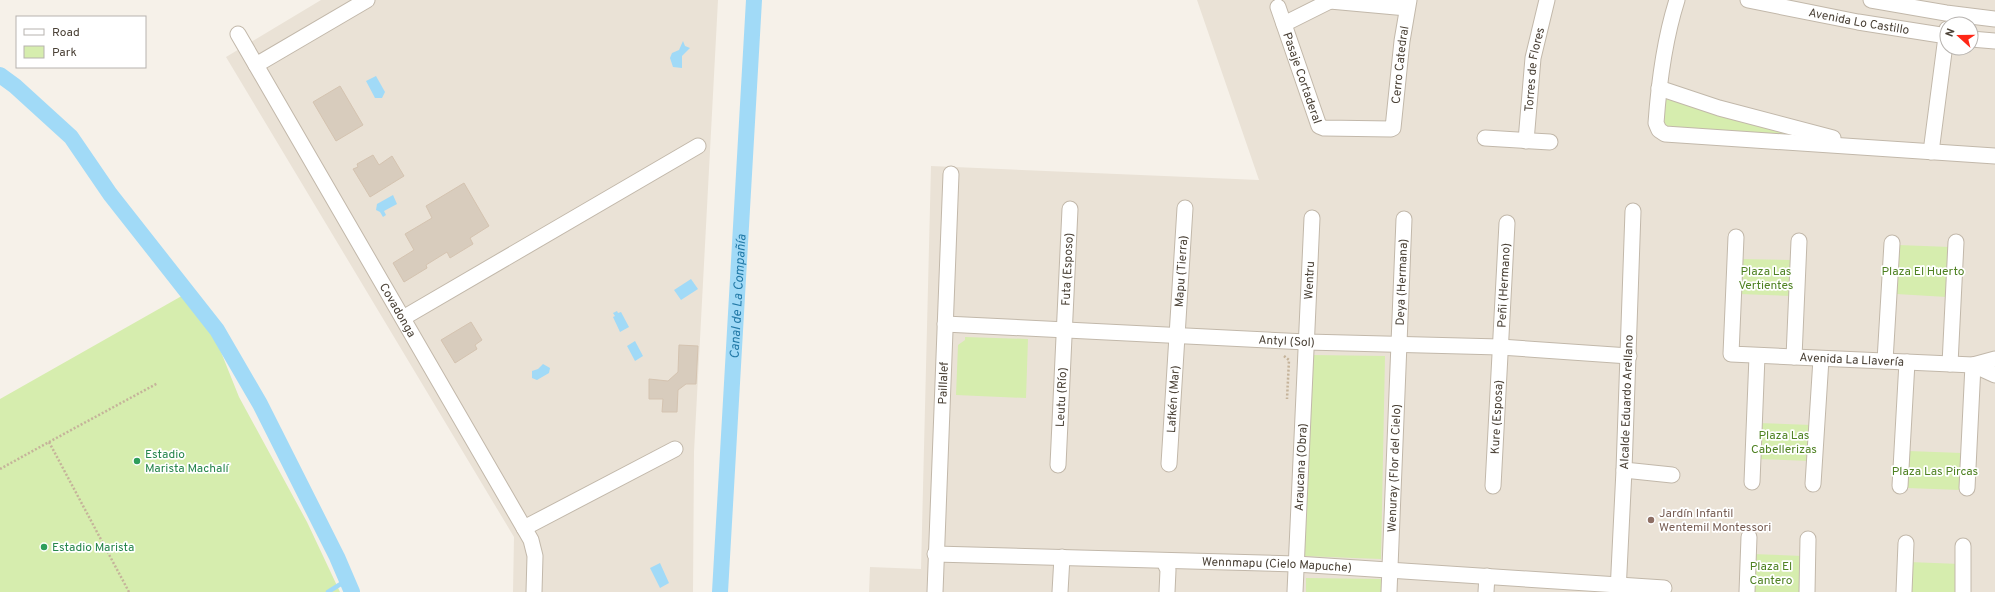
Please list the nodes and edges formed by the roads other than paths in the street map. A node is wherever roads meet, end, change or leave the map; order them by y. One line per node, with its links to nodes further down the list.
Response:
1 (367, 0): 18 (street)
2 (1547, 0): 22 (street, Torres de Flores)
3 (1677, 0): 19 (street)
4 (1748, 0): 13 (street, Avenida Lo Castillo)
5 (1871, 0): 12 (street, Avenida Lo Castillo)
6 (1331, 1): 7 (street); 11 (street)
7 (1408, 4): 20 (street, Cerro Catedral)
8 (1278, 7): 11 (street, Pasaje Cortaderal)
9 (1995, 19): 10 (street, Avenida Lo Castillo)
10 (1979, 22)
11 (1284, 24): 20 (street, Pasaje Cortaderal)
12 (1939, 25)
13 (1939, 27)
14 (238, 34): 18 (street, Covadonga)
15 (1979, 40): 16 (street)
16 (1995, 41)
17 (1943, 56): 26 (street)
18 (256, 65): 39 (street, Covadonga)
19 (1659, 88): 25 (street); 25 (street)
20 (1391, 129)
21 (1485, 138): 22 (street)
22 (1526, 141): 23 (street)
23 (1550, 142)
24 (698, 146): 39 (street)
25 (1878, 148): 26 (street)
26 (1931, 152): 27 (street)
27 (1995, 156)
28 (951, 174): 40 (street, Paillalef)
29 (1185, 208): 42 (street, Mapu (Tierra))
30 (1070, 209): 41 (street, Futa (Esposo))
31 (1633, 212): 46 (street, Alcalde Eduardo Arellano)
32 (1312, 218): 43 (street, Wentru)
33 (1404, 219): 44 (street, Deya (Hermana))
34 (1507, 223): 45 (street, Peñi (Hermano))
35 (1736, 237): 47 (street, Avenida La Llavería)
36 (1799, 241): 48 (street)
37 (1956, 242): 53 (street)
38 (1892, 243): 51 (street)
39 (403, 318): 66 (street, Covadonga)
40 (945, 324): 41 (street, Antyl (Sol)); 71 (street, Paillalef)
41 (1063, 330): 42 (street, Antyl (Sol)); 58 (street, Leutu (Río))
42 (1177, 335): 43 (street, Antyl (Sol)); 57 (street, Lafkén (Mar))
43 (1307, 342): 44 (street, Antyl (Sol)); 74 (street, Araucana (Obra))
44 (1398, 345): 45 (street, Antyl (Sol)); 75 (street, Wenuray (Flor del Cielo))
45 (1500, 347): 46 (street, Antyl (Sol)); 63 (street, Kure (Esposa))
46 (1629, 356): 59 (street, Alcalde Eduardo Arellano)
47 (1758, 356): 48 (street, Avenida La Llavería); 61 (street)
48 (1794, 357): 49 (street, Avenida La Llavería)
49 (1821, 359): 51 (street, Avenida La Llavería); 62 (street)
50 (1995, 359): 54 (street, Avenida La Llavería)
51 (1886, 361): 52 (street, Avenida La Llavería)
52 (1907, 362): 53 (street, Avenida La Llavería); 64 (street)
53 (1950, 364): 54 (street, Avenida La Llavería)
54 (1973, 365): 55 (street, Avenida La Llavería); 65 (street)
55 (1995, 375)
56 (675, 449): 66 (street)
57 (1169, 464)
58 (1058, 465)
59 (1624, 470): 60 (street); 77 (street, Alcalde Eduardo Arellano)
60 (1672, 475)
61 (1752, 482)
62 (1813, 484)
63 (1494, 486)
64 (1900, 486)
65 (1967, 488)
66 (524, 528): 79 (street, Covadonga)
67 (1748, 537): 86 (street)
68 (1808, 540): 87 (street)
69 (1906, 543): 88 (street)
70 (1963, 546): 89 (street)
71 (935, 554): 72 (street, Wennmapu (Cielo Mapuche)); 80 (street, Paillalef)
72 (1062, 556): 73 (street, Wennmapu (Cielo Mapuche)); 81 (street)
73 (1164, 561): 74 (street, Wennmapu (Cielo Mapuche)); 82 (street)
74 (1296, 564): 75 (street, Wennmapu (Cielo Mapuche)); 83 (street, Araucana (Obra))
75 (1389, 569): 76 (street, Wennmapu (Cielo Mapuche)); 84 (street, Wenuray (Flor del Cielo))
76 (1487, 576): 77 (street, Wennmapu (Cielo Mapuche)); 85 (street)
77 (1618, 588): 78 (street, Wennmapu (Cielo Mapuche))
78 (1664, 588)
79 (534, 592)
80 (934, 592)
81 (1060, 592)
82 (1167, 592)
83 (1295, 592)
84 (1389, 592)
85 (1486, 592)
86 (1747, 592)
87 (1807, 592)
88 (1904, 592)
89 (1963, 592)

